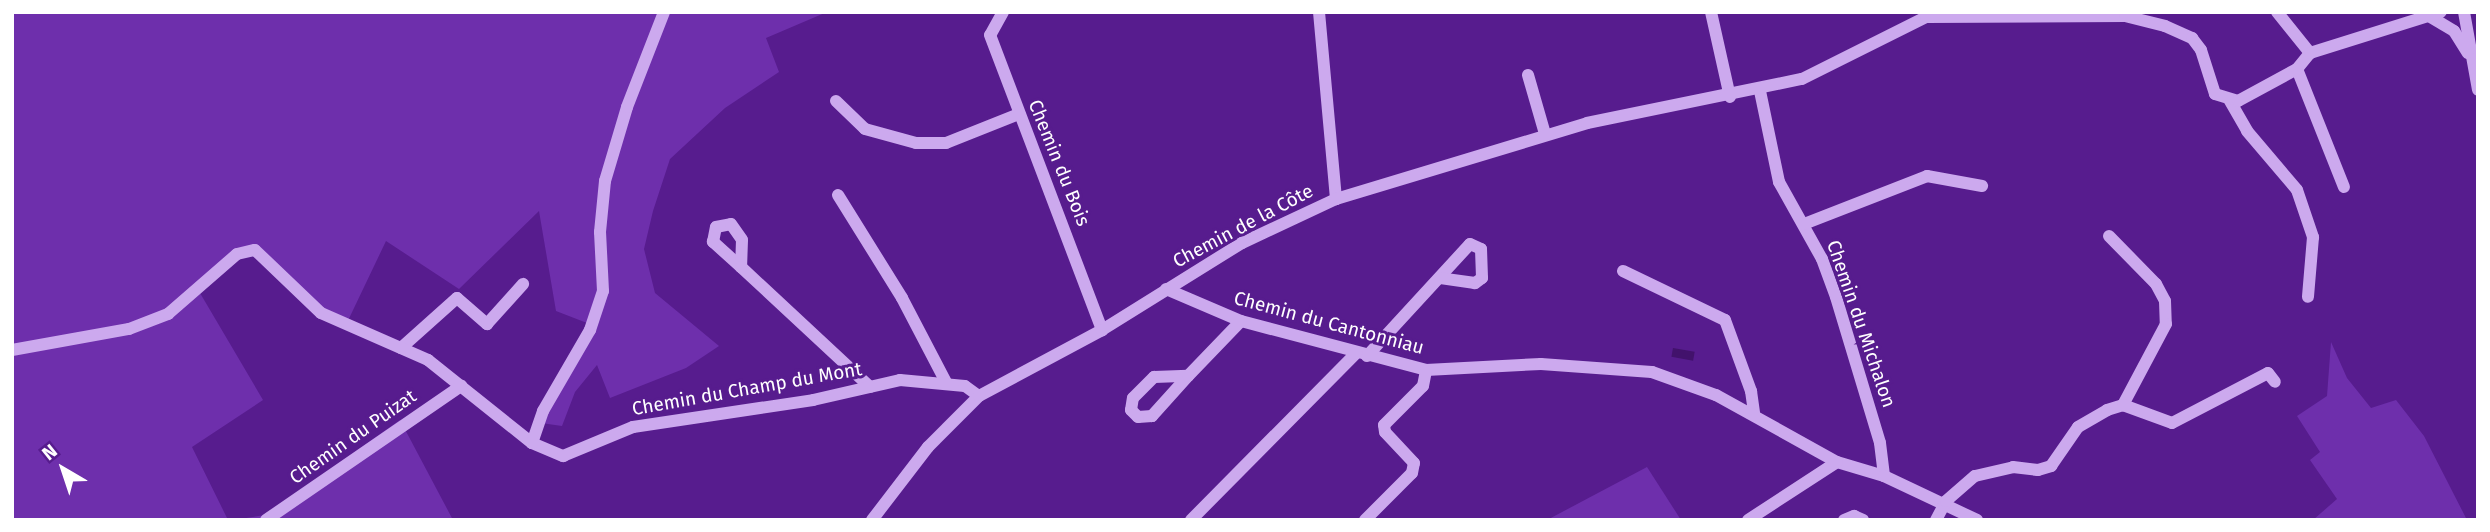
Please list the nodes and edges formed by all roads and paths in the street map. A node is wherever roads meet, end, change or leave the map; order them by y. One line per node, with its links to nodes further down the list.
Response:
1 (664, 12): 47 (street)
2 (1003, 12): 19 (street, Chemin du Bois)
3 (1319, 12): 24 (street)
4 (1711, 12): 16 (street)
5 (2277, 12): 10 (street)
6 (2457, 12): 9 (street)
7 (2464, 12): 11 (street)
8 (2435, 14): 9 (street); 10 (street)
9 (2454, 31): 11 (street)
10 (2310, 53): 12 (street)
11 (2468, 53): 14 (street)
12 (2297, 69): 18 (street); 22 (street)
13 (1528, 75): 20 (street)
14 (2478, 90)
15 (1760, 91): 16 (street, Chemin de la Côte); 18 (street, Chemin de la Côte); 25 (street, Chemin du Michalon)
16 (1730, 97): 20 (street, Chemin de la Côte)
17 (836, 100): 19 (street)
18 (2230, 101): 32 (street)
19 (1019, 114): 34 (street, Chemin du Bois)
20 (1545, 134): 24 (street, Chemin de la Côte)
21 (1982, 186): 25 (street)
22 (2344, 187)
23 (838, 195): 41 (street)
24 (1336, 199): 31 (street, Chemin de la Côte)
25 (1804, 224): 49 (street, Chemin du Michalon)
26 (2109, 236): 45 (street)
27 (741, 267): 43 (street)
28 (1623, 271): 46 (street)
29 (1440, 278): 37 (street)
30 (523, 284): 35 (street)
31 (1166, 289): 33 (street, Chemin du Cantonniau); 34 (street, Chemin de la Côte)
32 (2308, 297)
33 (1241, 321): 37 (street, Chemin du Cantonniau); 39 (street)
34 (1102, 330): 44 (street, Chemin de la Côte)
35 (401, 348): 36 (street, Chemin du Champ du Mont); 42 (street, Chemin du Champ du Mont)
36 (12, 350)
37 (1361, 354): 38 (street, Chemin du Cantonniau); 53 (street)
38 (1426, 370): 46 (street, Chemin du Cantonniau); 54 (street)
39 (1188, 376)
40 (2275, 382): 45 (street)
41 (947, 384): 43 (street, Chemin du Champ du Mont); 44 (street, Chemin du Champ du Mont)
42 (461, 386): 47 (street, Chemin du Champ du Mont); 51 (street, Chemin du Puizat)
43 (870, 387): 47 (street, Chemin du Champ du Mont)
44 (979, 396): 52 (street, Chemin de la Côte)
45 (2123, 405): 50 (street)
46 (1754, 413): 48 (street, Chemin du Cantonniau)
47 (532, 443)
48 (1837, 462): 49 (street, Chemin du Cantonniau); 55 (street)
49 (1884, 476): 50 (street)
50 (1946, 501): 58 (street); 59 (street)
51 (266, 520)
52 (872, 520)
53 (1191, 520)
54 (1365, 520)
55 (1748, 520)
56 (1844, 520): 57 (street)
57 (1863, 520)
58 (1936, 520)
59 (1977, 520)

